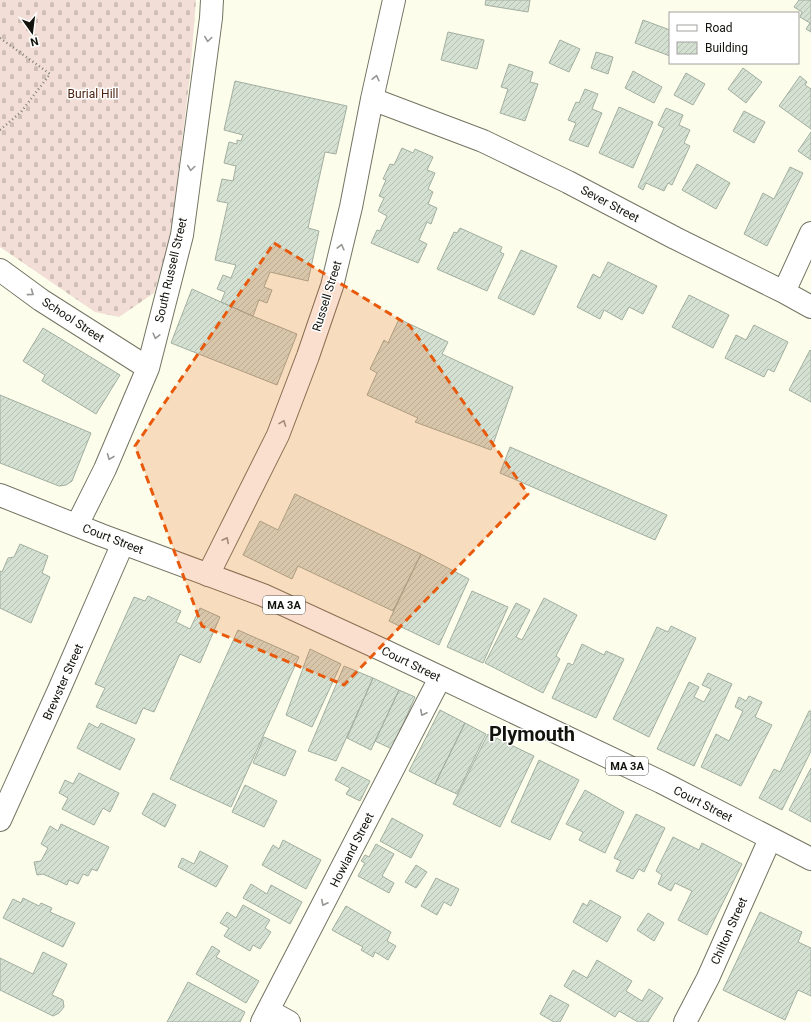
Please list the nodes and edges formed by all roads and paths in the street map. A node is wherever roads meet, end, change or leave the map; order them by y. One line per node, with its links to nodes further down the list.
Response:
1 (212, 0): 10 (street, South Russell Street, one-way to 10)
2 (394, 0): 4 (street, Russell Street, one-way to 2)
3 (0, 38): 5 (path)
4 (372, 99): 8 (street, Sever Street); 14 (street, Russell Street, one-way to 4)
5 (0, 130)
6 (811, 233): 8 (street)
7 (0, 270): 10 (street, School Street, one-way to 10)
8 (784, 292): 9 (street, Sever Street)
9 (811, 307)
10 (148, 368): 12 (street, South Russell Street, one-way to 12)
11 (0, 495): 12 (street, Court Street / MA 3A)
12 (77, 525): 13 (street, Court Street / MA 3A)
13 (123, 543): 14 (street, Court Street / MA 3A); 16 (street, Brewster Street)
14 (208, 575): 15 (street, Court Street / MA 3A)
15 (440, 678): 17 (street, Court Street / MA 3A); 19 (street, Howland Street, one-way to 19)
16 (0, 820)
17 (770, 839): 18 (street, Court Street / MA 3A); 21 (street, Chilton Street)
18 (811, 859)
19 (266, 1016): 20 (street)
20 (289, 1022)
21 (685, 1022)

